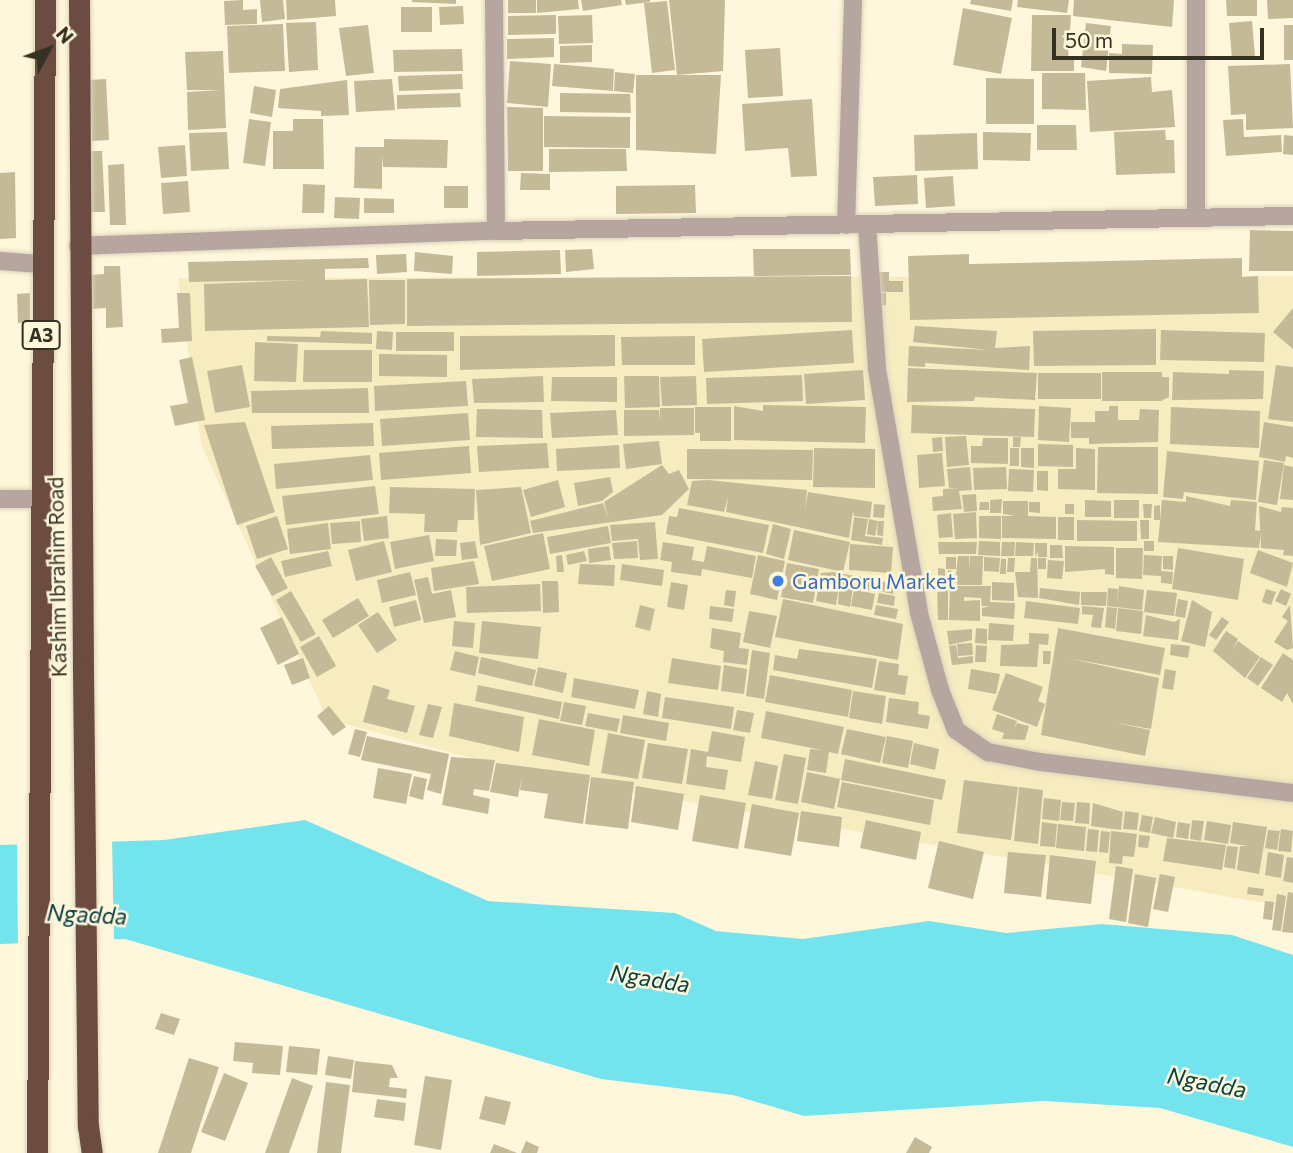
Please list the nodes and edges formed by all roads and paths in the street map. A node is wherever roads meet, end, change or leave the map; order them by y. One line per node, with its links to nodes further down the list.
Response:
1 (46, 0): 13 (highway, Kashim Ibrahim Road / A3)
2 (79, 0): 11 (highway, Kashim Ibrahim Road / A3)
3 (494, 0): 10 (street)
4 (853, 0): 8 (street)
5 (1196, 0): 7 (street)
6 (1293, 216): 7 (street)
7 (1196, 217): 9 (street)
8 (846, 225): 9 (street); 10 (street)
9 (867, 225): 16 (street)
10 (496, 231): 11 (street)
11 (78, 246): 17 (highway, Kashim Ibrahim Road / A3)
12 (0, 261): 13 (street)
13 (41, 264): 15 (highway, Kashim Ibrahim Road / A3)
14 (0, 499): 15 (street)
15 (42, 499): 18 (highway, Kashim Ibrahim Road / A3)
16 (1293, 793)
17 (88, 1126): 19 (highway); 20 (highway, Kashim Ibrahim Road / A3)
18 (37, 1153)
19 (87, 1153)
20 (92, 1153)

